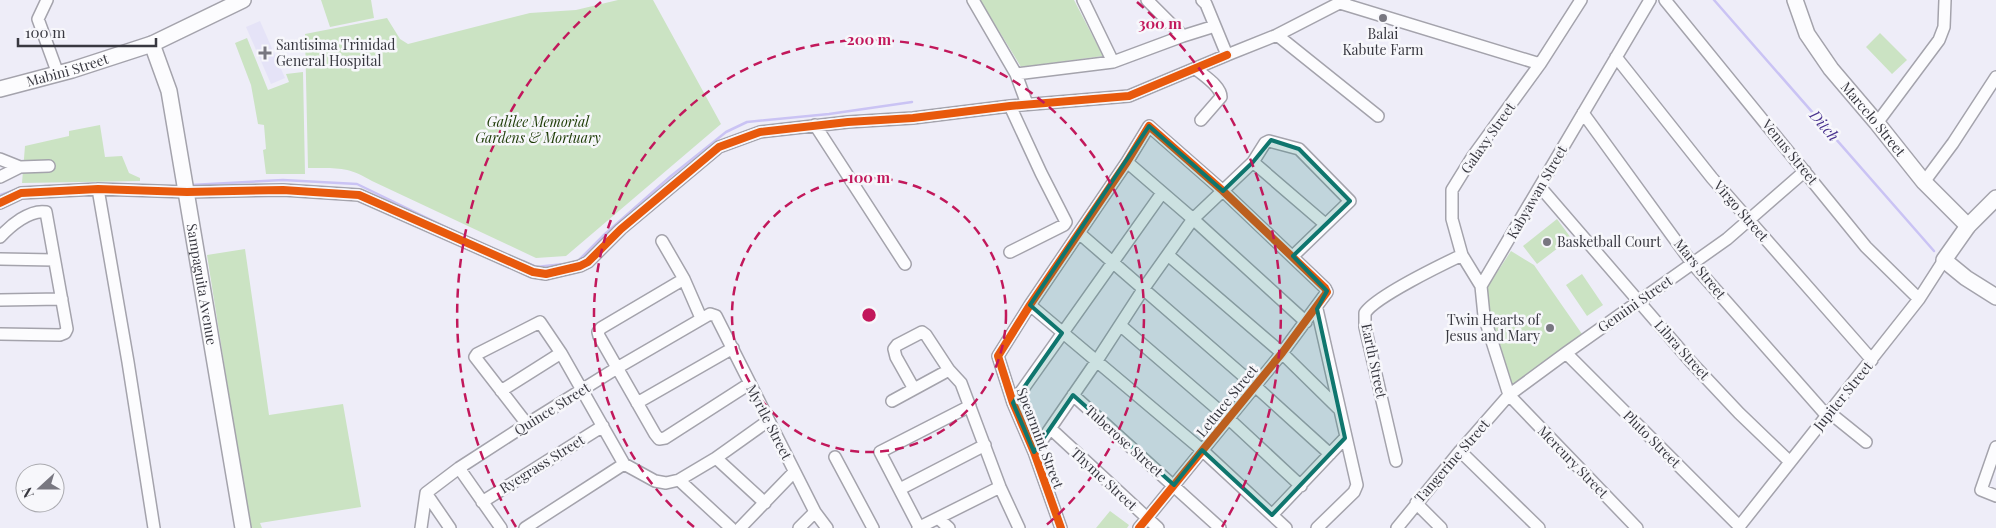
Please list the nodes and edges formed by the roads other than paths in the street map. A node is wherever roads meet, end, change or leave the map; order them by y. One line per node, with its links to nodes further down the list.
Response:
1 (47, 0): 22 (street)
2 (242, 0): 16 (main road, Mabini Street)
3 (973, 0): 23 (street)
4 (1147, 0): 15 (street)
5 (1202, 0): 13 (street)
6 (1650, 0): 18 (street, Kabyawan Street)
7 (1665, 0): 38 (street, Venus Street)
8 (1795, 0): 31 (main road, Marcelo Street)
9 (1945, 0): 31 (street)
10 (1084, 1): 19 (street)
11 (1576, 1): 20 (street, Galaxy Street)
12 (1342, 2): 14 (street); 20 (street)
13 (1215, 26): 15 (street); 17 (street)
14 (1276, 35): 17 (street); 29 (street)
15 (1183, 36): 19 (street)
16 (152, 44): 22 (main road, Mabini Street); 44 (main road, Sampaguita Avenue)
17 (1227, 55): 21 (street)
18 (1616, 57): 28 (street, Kabyawan Street); 49 (street, Virgo Street)
19 (1113, 62): 23 (street)
20 (1540, 64): 58 (street, Galaxy Street)
21 (1196, 68): 26 (street); 30 (street)
22 (58, 74): 25 (main road, Mabini Street)
23 (1016, 74): 26 (street)
24 (1996, 77): 40 (street)
25 (0, 90)
26 (1027, 104): 27 (street)
27 (1010, 106): 32 (street); 55 (street)
28 (1583, 113): 41 (street, Kabyawan Street); 63 (street, Mars Street)
29 (1378, 116)
30 (1201, 120)
31 (1877, 123): 40 (main road, Marcelo Street)
32 (815, 125): 44 (street); 64 (street)
33 (0, 159): 36 (street)
34 (1127, 162): 43 (street); 45 (street); 52 (street)
35 (1253, 162): 43 (street); 50 (street); 50 (street)
36 (20, 166): 37 (street); 39 (street)
37 (49, 166)
38 (1805, 171): 49 (street, Gemini Street); 70 (street, Venus Street)
39 (0, 177)
40 (1924, 182): 51 (main road, Marcelo Street)
41 (1541, 188): 66 (street, Kabyawan Street); 72 (street, Libra Street)
42 (98, 189): 44 (street); 47 (street); 138 (street)
43 (1223, 191): 48 (street); 57 (street)
44 (187, 192): 139 (main road, Sampaguita Avenue)
45 (1162, 192): 48 (street); 62 (street)
46 (1996, 198): 51 (main road)
47 (0, 203)
48 (1193, 219): 56 (street); 77 (street)
49 (1748, 220): 63 (street, Gemini Street); 85 (street, Virgo Street)
50 (1324, 224): 57 (street)
51 (1968, 226): 61 (main road)
52 (1079, 233): 62 (street); 73 (street)
53 (0, 236): 60 (street)
54 (662, 242): 65 (street)
55 (1010, 252)
56 (1168, 255): 67 (street); 83 (street)
57 (1293, 256): 74 (street, Lettuce Street)
58 (1462, 256): 66 (street, Galaxy Street); 117 (street, Earth Street)
59 (0, 259): 60 (street)
60 (54, 260): 69 (street)
61 (1944, 260): 68 (main road); 70 (street, Jupiter Street)
62 (1112, 262): 67 (street); 79 (street)
63 (1692, 263): 72 (street, Gemini Street); 101 (street, Mars Street)
64 (905, 264)
65 (684, 279): 76 (street); 87 (street)
66 (1481, 286): 95 (street)
67 (1144, 288): 78 (street); 90 (street)
68 (1996, 297)
69 (62, 299): 71 (street); 80 (street)
70 (1919, 299): 85 (street, Jupiter Street)
71 (0, 300)
72 (1639, 302): 84 (street, Gemini Street); 118 (street, Libra Street)
73 (1030, 305): 79 (street); 98 (street, Spearmint Street)
74 (1316, 309): 77 (street, Lettuce Street); 100 (street)
75 (713, 314): 76 (street, Quince Street); 81 (street, Myrtle Street)
76 (701, 318): 87 (street, Quince Street)
77 (1306, 322): 83 (street, Lettuce Street)
78 (1120, 325): 86 (street); 102 (street)
79 (1062, 333): 86 (street); 98 (street)
80 (0, 334)
81 (733, 348): 89 (street, Myrtle Street); 97 (street)
82 (561, 353): 92 (street); 93 (street); 93 (street)
83 (1282, 353): 90 (street, Lettuce Street); 100 (street)
84 (1566, 353): 95 (street, Gemini Street); 137 (street, Pluto Street)
85 (1872, 360): 101 (street, Jupiter Street)
86 (1096, 362): 94 (street); 111 (street)
87 (617, 368): 92 (street, Quince Street); 97 (street)
88 (949, 370): 91 (street); 91 (street); 99 (street)
89 (750, 384): 97 (street); 103 (street, Myrtle Street)
90 (1255, 386): 102 (street, Lettuce Street); 114 (street)
91 (914, 389): 96 (street)
92 (581, 390): 104 (street, Quince Street); 105 (street)
93 (501, 391): 104 (street)
94 (1073, 395): 106 (street); 123 (street, Tuberose Street)
95 (1509, 395): 112 (street, Tangerine Street); 161 (street, Mercury Street)
96 (892, 401)
97 (637, 403)
98 (1013, 403): 113 (street, Spearmint Street)
99 (970, 406): 109 (street); 126 (street)
100 (1340, 409): 107 (street)
101 (1829, 415): 108 (street, Mars Street); 118 (street, Jupiter Street)
102 (1228, 419): 111 (street, Lettuce Street); 124 (street)
103 (768, 421): 116 (street); 121 (street, Myrtle Street)
104 (527, 424): 120 (street, Quince Street)
105 (603, 426): 119 (street); 129 (street, Ryegrass Street)
106 (1051, 429): 113 (street); 135 (street, Thyme Street)
107 (1346, 438): 114 (street); 157 (street)
108 (1866, 442)
109 (985, 445): 125 (street); 126 (street)
110 (1996, 447): 128 (street)
111 (1202, 450): 123 (street, Lettuce Street); 133 (street)
112 (1460, 451): 131 (street, Tangerine Street); 160 (street)
113 (1034, 452): 152 (street, Spearmint Street)
114 (1330, 454): 124 (street)
115 (835, 457): 148 (street)
116 (716, 458): 122 (street); 130 (street)
117 (1396, 461)
118 (1790, 462): 137 (street, Jupiter Street)
119 (624, 464): 122 (street); 143 (street)
120 (459, 468): 127 (street, Quince Street); 129 (street)
121 (794, 472): 130 (street); 132 (street, Myrtle Street)
122 (678, 480): 144 (street)
123 (1174, 485): 135 (street, Lettuce Street); 155 (street, Tuberose Street)
124 (1301, 486): 133 (street)
125 (1000, 487): 134 (street); 136 (street)
126 (900, 489): 149 (street)
127 (426, 493): 140 (street); 141 (street)
128 (1996, 496)
129 (482, 502): 142 (street)
130 (765, 503): 145 (street)
131 (1416, 503): 158 (street, Tangerine Street); 159 (street)
132 (814, 512): 146 (street); 147 (street, Myrtle Street)
133 (1272, 516): 156 (street)
134 (938, 518): 149 (street); 150 (street)
135 (1146, 518): 153 (street, Lettuce Street); 154 (street, Thyme Street)
136 (1018, 525): 151 (street)
137 (1738, 527)
138 (154, 528)
139 (244, 528)
140 (421, 528)
141 (450, 528)
142 (501, 528)
143 (525, 528)
144 (731, 528)
145 (740, 528)
146 (799, 528)
147 (827, 528)
148 (873, 528)
149 (919, 528)
150 (949, 528)
151 (1006, 528)
152 (1061, 528)
153 (1139, 528)
154 (1158, 528)
155 (1220, 528)
156 (1286, 528)
157 (1317, 528)
158 (1396, 528)
159 (1441, 528)
160 (1539, 528)
161 (1637, 528)

